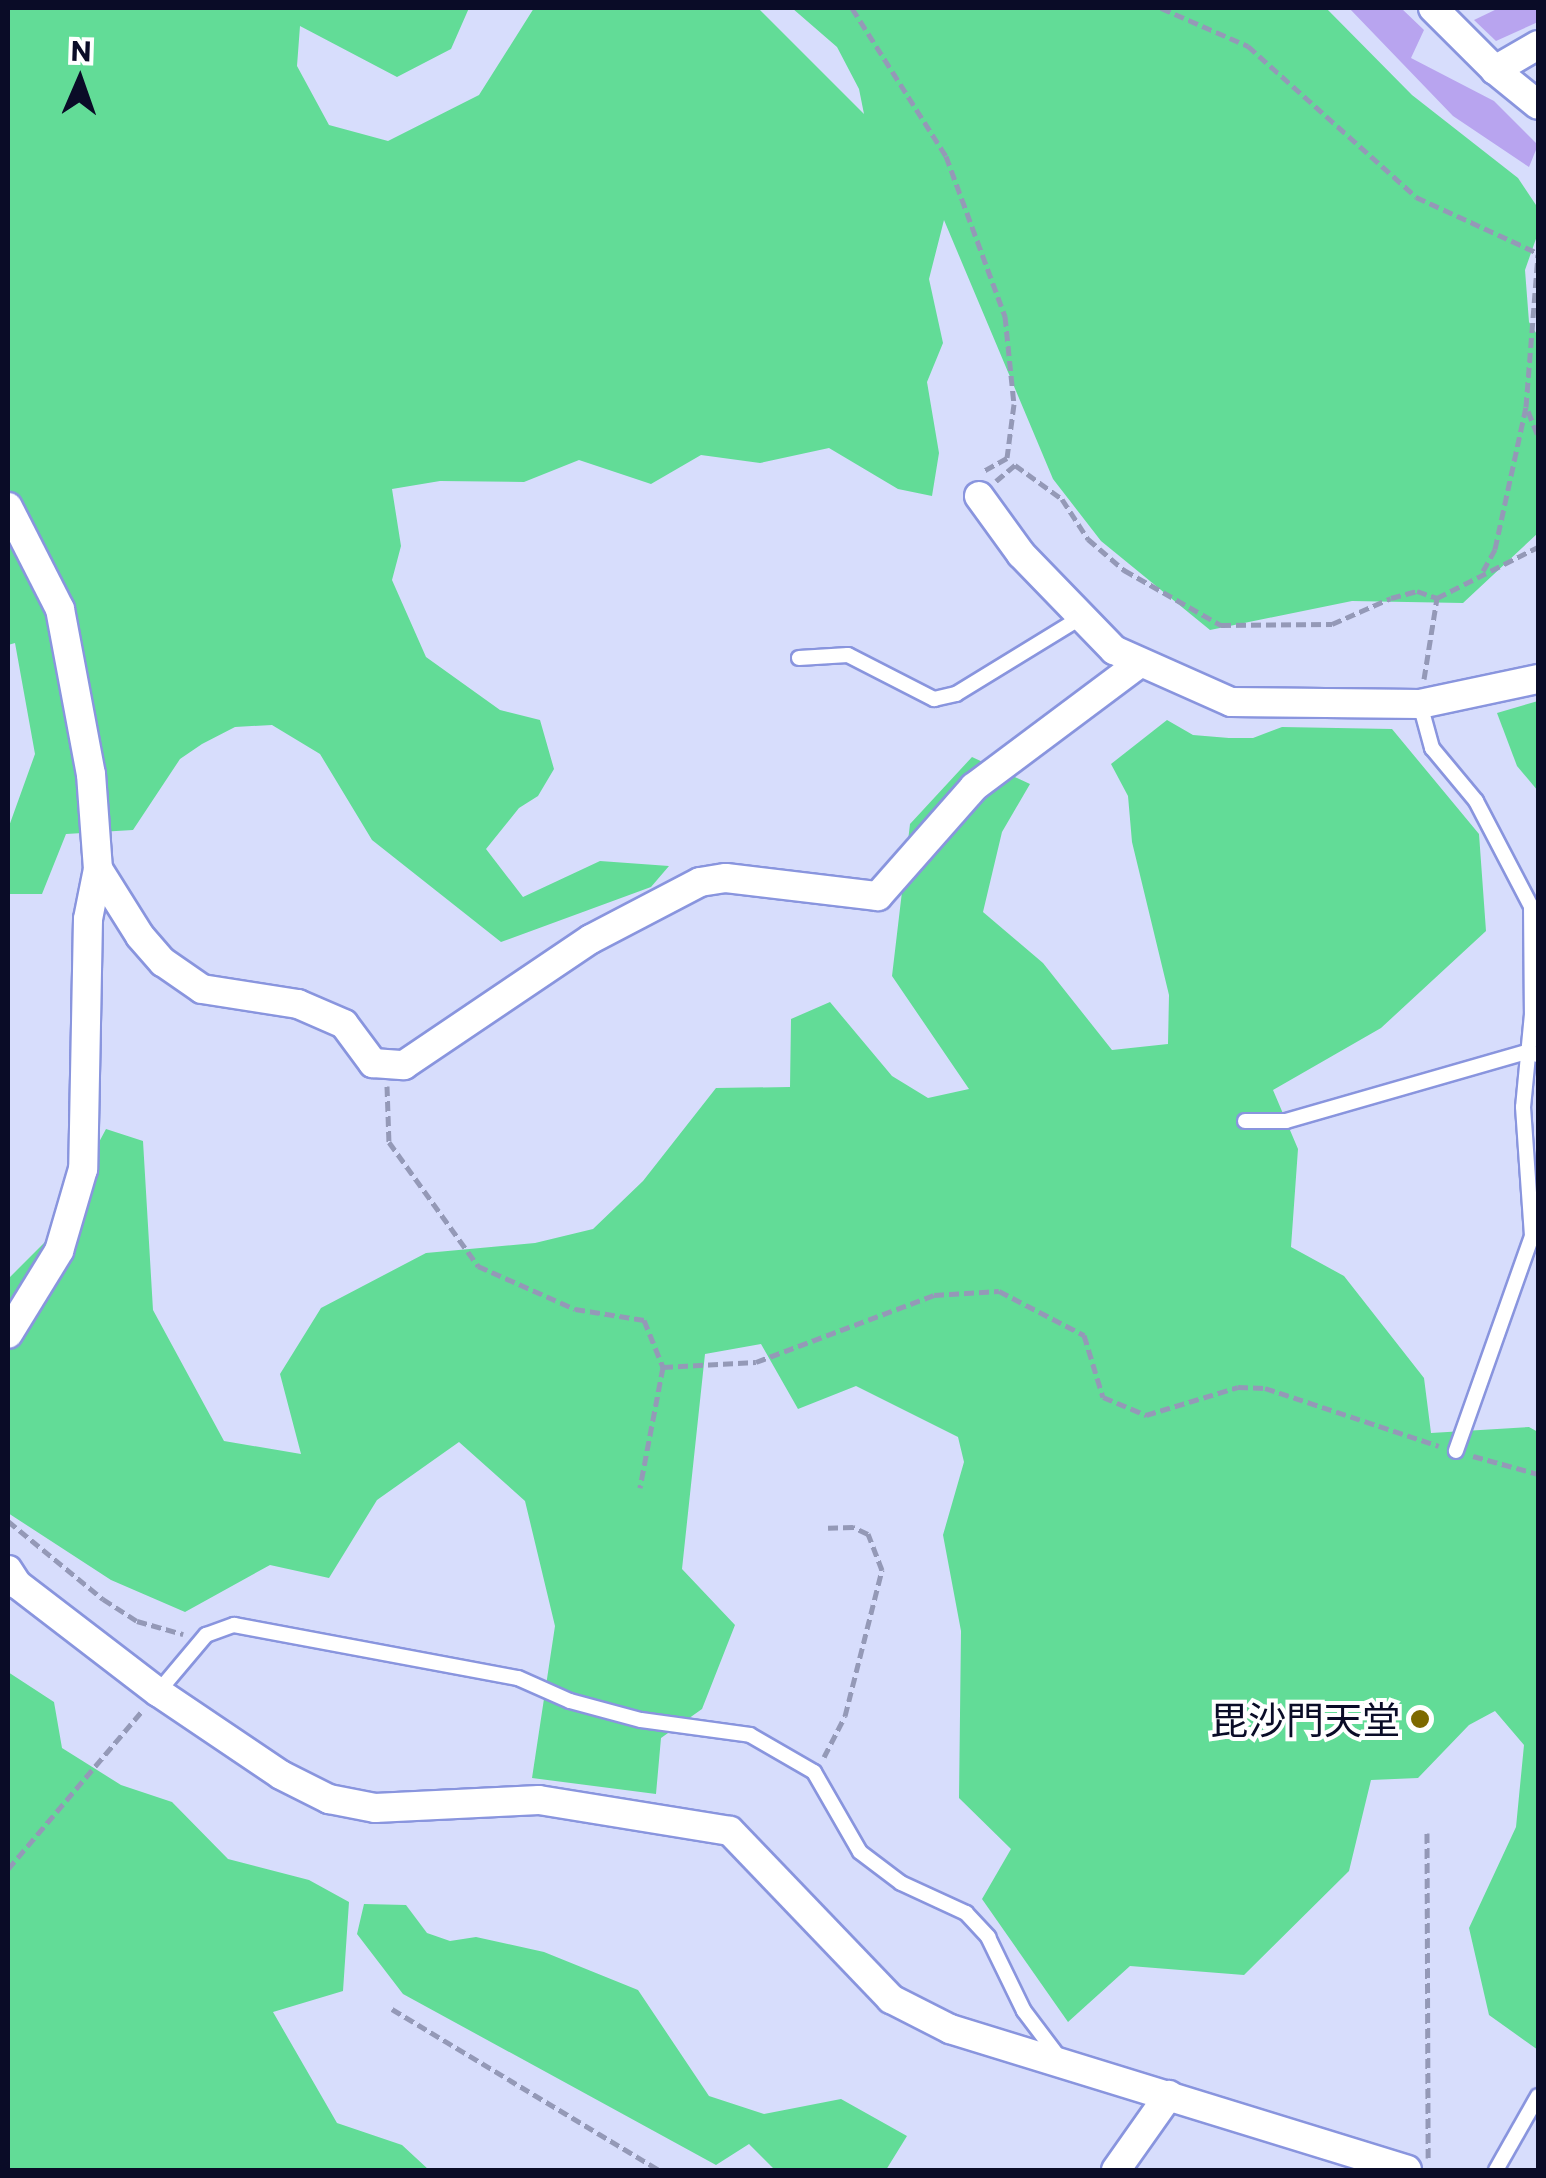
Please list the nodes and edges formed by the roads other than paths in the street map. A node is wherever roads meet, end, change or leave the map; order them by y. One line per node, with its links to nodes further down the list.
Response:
1 (1433, 8): 3 (street)
2 (1538, 45): 3 (street)
3 (1495, 70): 4 (street)
4 (1538, 106)
5 (978, 496): 7 (street)
6 (8, 508): 12 (street)
7 (1080, 618): 8 (lane); 9 (street)
8 (799, 658)
9 (1140, 663): 11 (street); 12 (street)
10 (1538, 679): 11 (street)
11 (1420, 704): 13 (lane)
12 (98, 868): 15 (street)
13 (1532, 1053): 14 (lane); 16 (lane)
14 (1245, 1121)
15 (8, 1334)
16 (1456, 1452)
17 (8, 1570): 18 (street)
18 (158, 1692): 19 (street); 19 (lane)
19 (1062, 2060): 20 (street)
20 (1168, 2096): 22 (street); 23 (street)
21 (1538, 2096): 24 (lane)
22 (1116, 2170)
23 (1407, 2170)
24 (1496, 2170)

